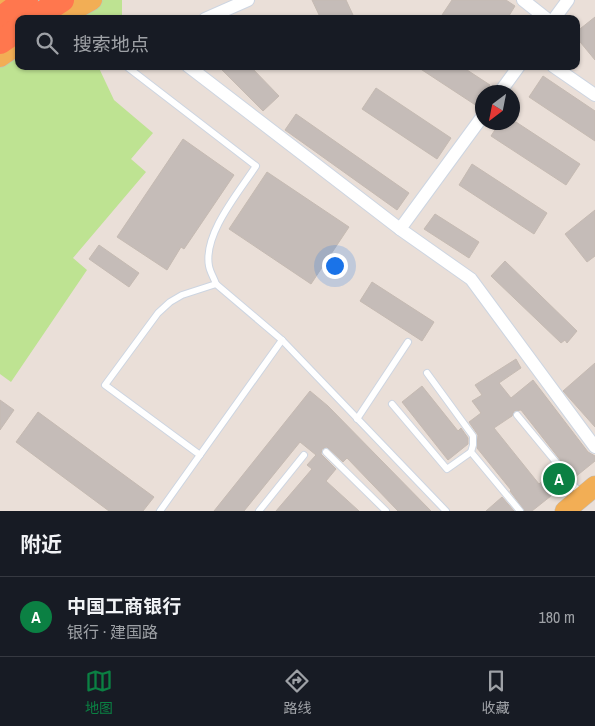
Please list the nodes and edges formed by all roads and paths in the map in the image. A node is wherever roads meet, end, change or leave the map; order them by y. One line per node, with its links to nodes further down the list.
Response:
1 (6, 0): 8 (main road)
2 (26, 0): 14 (highway)
3 (62, 0): 9 (highway)
4 (92, 0): 10 (main road)
5 (248, 0): 11 (street)
6 (523, 0): 12 (street)
7 (568, 0): 13 (street)
8 (0, 4)
9 (39, 15)
10 (65, 15)
11 (214, 15)
12 (542, 15)
13 (557, 15)
14 (0, 19)
15 (15, 32): 16 (highway)
16 (0, 42)
17 (15, 47): 18 (main road)
18 (0, 57)
19 (131, 70): 27 (lane)
20 (193, 70): 26 (street)
21 (516, 70): 23 (street)
22 (559, 70): 24 (street)
23 (505, 85)
24 (595, 95)
25 (475, 126): 26 (street)
26 (400, 229): 34 (street)
27 (216, 284): 28 (lane); 37 (lane)
28 (282, 340): 33 (lane); 37 (lane)
29 (408, 342): 33 (lane)
30 (427, 373): 36 (lane)
31 (392, 404): 36 (lane)
32 (517, 415): 39 (lane)
33 (357, 419): 45 (lane)
34 (595, 447)
35 (326, 452): 44 (lane)
36 (471, 452): 46 (lane)
37 (200, 455): 42 (lane)
38 (304, 455): 43 (lane)
39 (560, 467)
40 (570, 481): 41 (lane)
41 (589, 491): 47 (main road)
42 (160, 511)
43 (259, 511)
44 (386, 511)
45 (446, 511)
46 (520, 511)
47 (565, 511)

